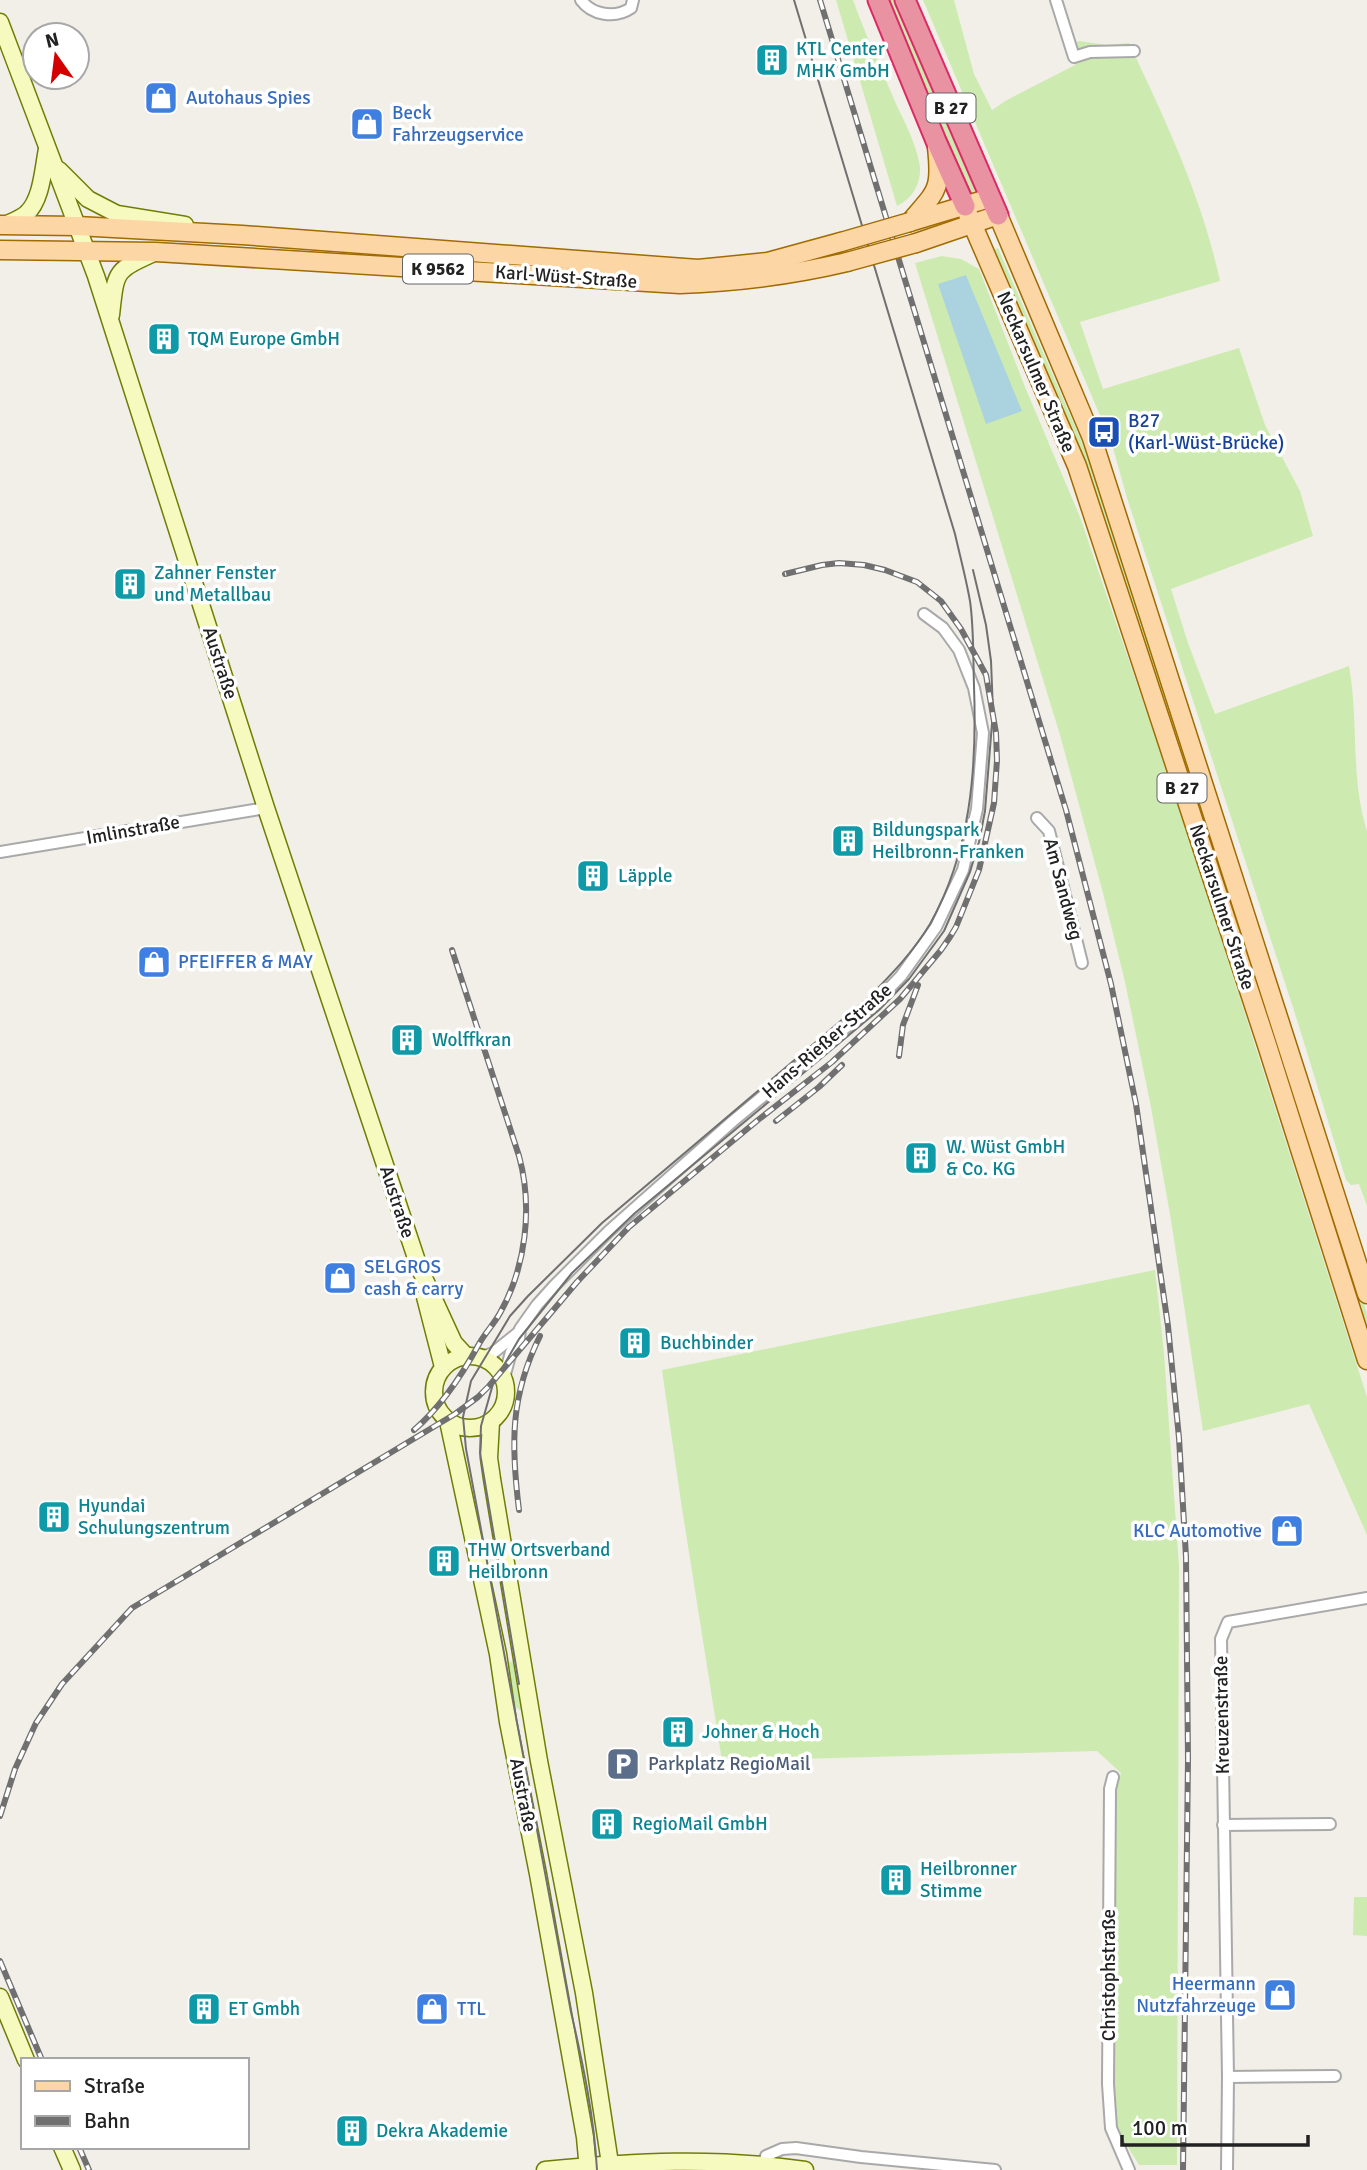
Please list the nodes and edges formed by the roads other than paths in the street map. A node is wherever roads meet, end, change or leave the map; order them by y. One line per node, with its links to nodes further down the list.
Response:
1 (581, 0): 2 (street)
2 (633, 0)
3 (878, 0): 8 (highway, B 27)
4 (905, 0): 12 (highway, B 27)
5 (1056, 0): 7 (street)
6 (0, 22): 9 (main road, Austraße)
7 (1135, 51)
8 (936, 141): 11 (highway, B 27); 13 (main road)
9 (47, 147): 10 (main road, Austraße); 14 (main road)
10 (54, 165): 16 (main road, Austraße); 17 (main road)
11 (965, 206): 12 (main road, Karl-Wüst-Straße / K 9562); 13 (main road, Karl-Wüst-Straße / K 9562); 15 (main road, B 27)
12 (994, 207): 15 (main road, Karl-Wüst-Straße / K 9562); 28 (main road, Neckarsulmer Straße / B 27)
13 (909, 222): 17 (main road, Karl-Wüst-Straße / K 9562, bridge)
14 (3, 225): 16 (main road, Karl-Wüst-Straße / K 9562)
15 (973, 225): 20 (main road, Karl-Wüst-Straße / K 9562, bridge); 31 (main road, Neckarsulmer Straße / B 27)
16 (78, 226): 17 (main road, Karl-Wüst-Straße / K 9562); 18 (main road, Austraße)
17 (242, 235)
18 (86, 249): 19 (main road, Karl-Wüst-Straße / K 9562); 20 (main road, Karl-Wüst-Straße / K 9562); 21 (main road, Austraße)
19 (0, 250)
20 (156, 251): 21 (main road)
21 (110, 321): 23 (main road, Austraße)
22 (924, 614): 29 (street, Hans-Rießer-Straße)
23 (266, 808): 25 (street, Imlinstraße); 27 (main road, Austraße)
24 (1037, 818): 26 (street, Am Sandweg)
25 (0, 852)
26 (1082, 963)
27 (419, 1267): 30 (main road, Austraße); 32 (main road, Austraße)
28 (1367, 1294)
29 (519, 1332): 30 (street, Hans-Rießer-Straße); 33 (street, Hans-Rießer-Straße)
30 (473, 1356): 32 (main road); 33 (main road, Austraße)
31 (1367, 1360)
32 (443, 1367): 34 (main road, Austraße)
33 (504, 1378): 35 (main road, Austraße)
34 (449, 1421): 35 (main road); 47 (main road, Austraße)
35 (491, 1422): 46 (main road, Austraße)
36 (1367, 1598): 39 (street, Kreuzenstraße)
37 (1113, 1777): 52 (street, Christophstraße)
38 (1330, 1824): 39 (street)
39 (1223, 1825): 43 (street, Kreuzenstraße)
40 (0, 1997): 41 (main road)
41 (25, 2058)
42 (1335, 2076): 43 (street)
43 (1228, 2077): 53 (street, Kreuzenstraße)
44 (63, 2149): 48 (main road)
45 (764, 2164): 46 (main road); 50 (main road); 51 (street)
46 (610, 2167): 47 (main road)
47 (588, 2168): 49 (main road)
48 (72, 2170)
49 (545, 2170)
50 (805, 2170)
51 (995, 2170)
52 (1129, 2170)
53 (1227, 2170)

